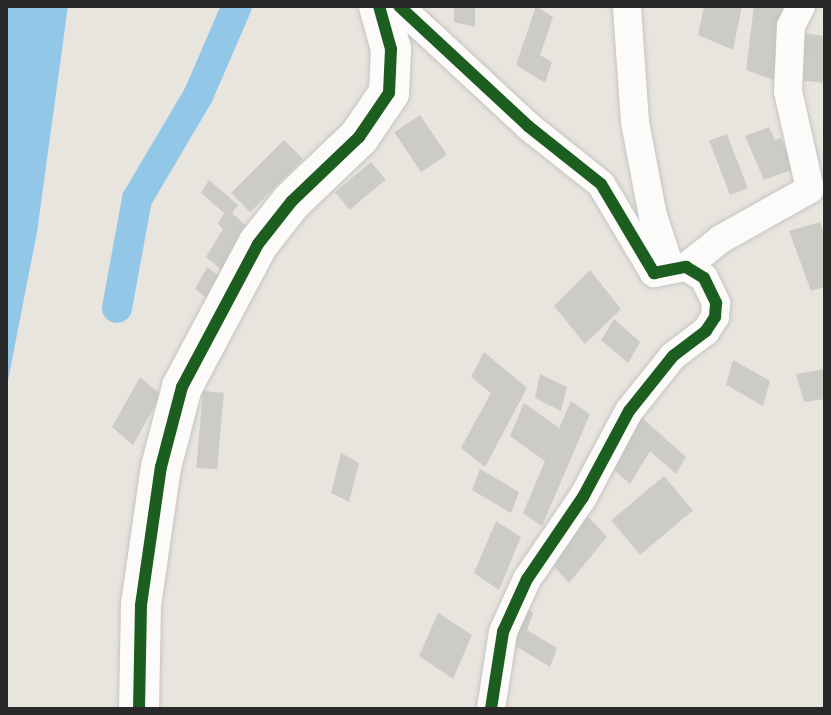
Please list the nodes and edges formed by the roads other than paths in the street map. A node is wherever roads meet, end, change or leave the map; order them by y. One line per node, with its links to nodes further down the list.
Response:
1 (379, 6): 7 (street)
2 (399, 6): 6 (street)
3 (801, 6): 5 (street)
4 (627, 8): 6 (street)
5 (818, 187): 6 (street)
6 (678, 269): 8 (street)
7 (139, 709)
8 (491, 709)

